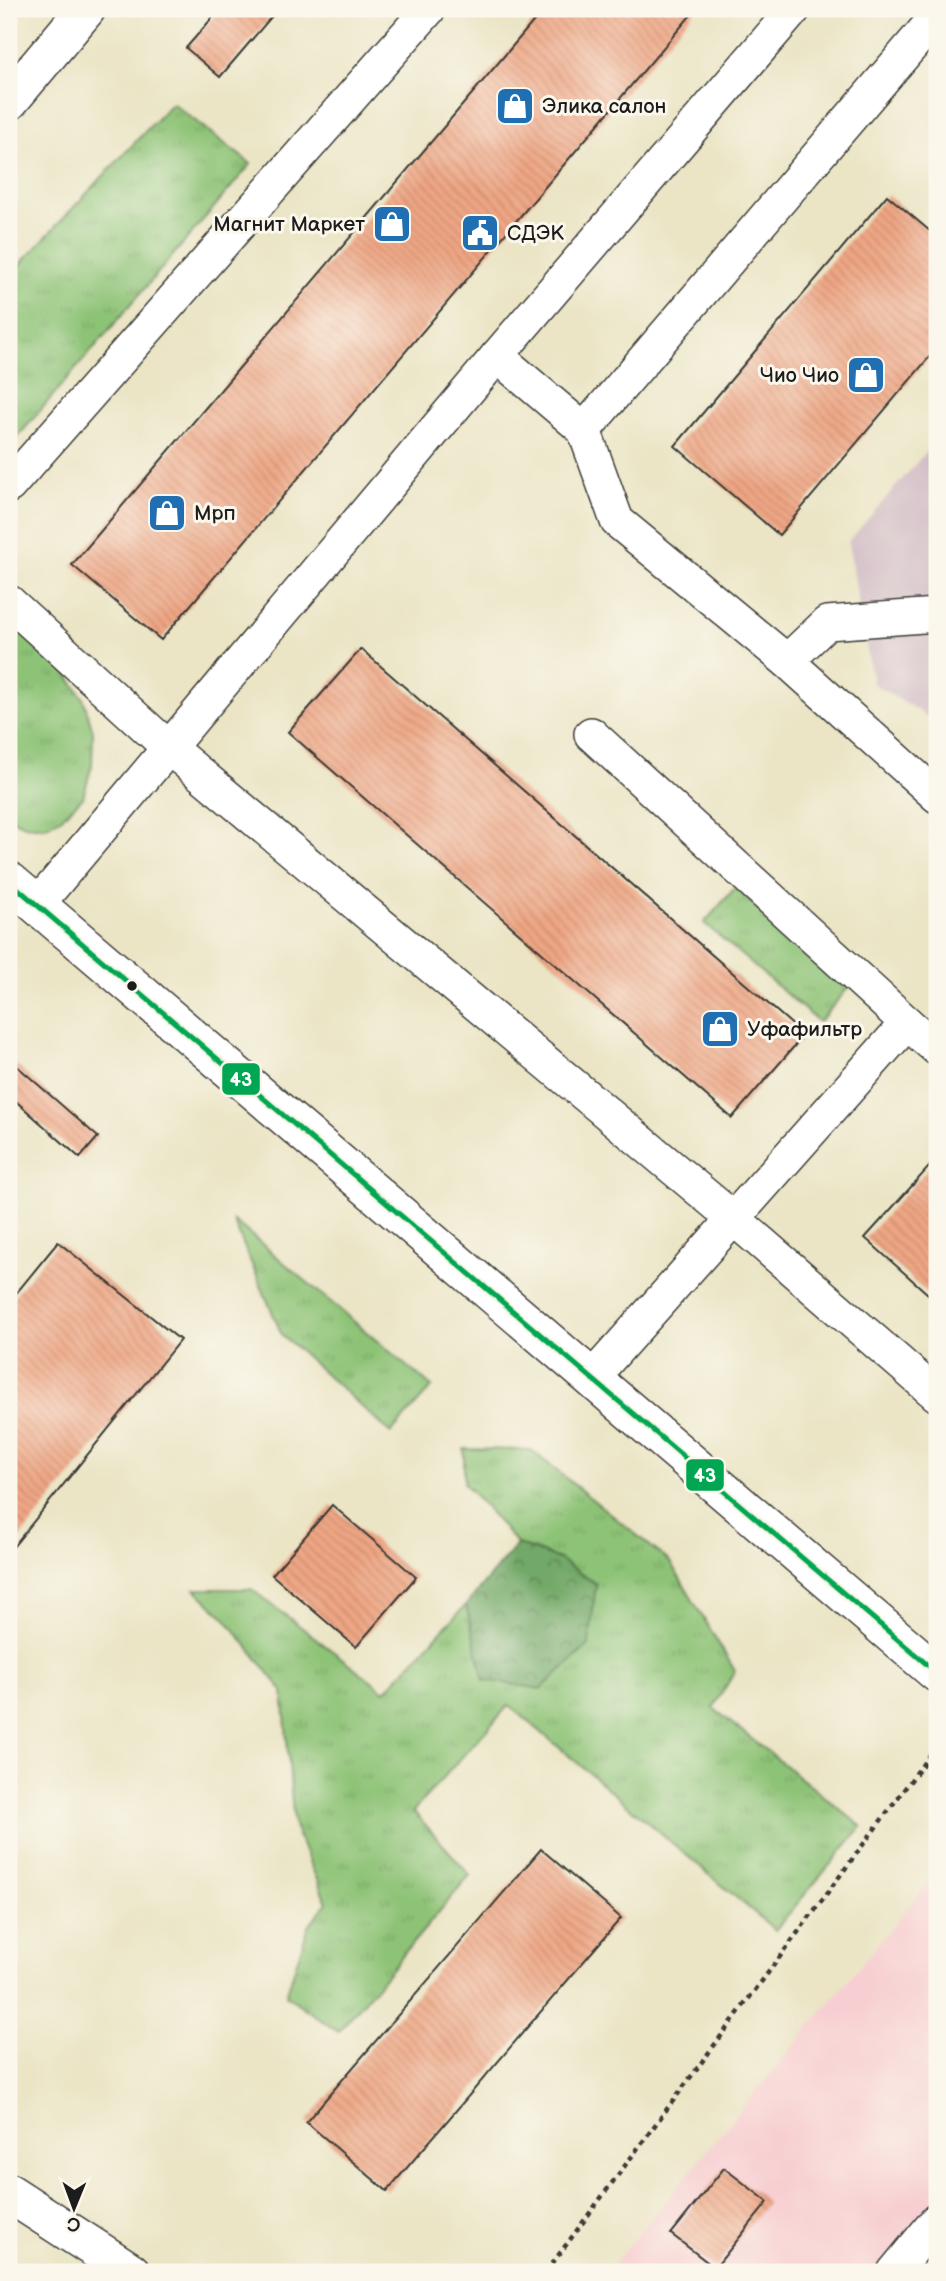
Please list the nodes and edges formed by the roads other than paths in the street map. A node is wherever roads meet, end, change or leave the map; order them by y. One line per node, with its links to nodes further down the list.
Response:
1 (86, 9): 5 (main road)
2 (429, 9): 8 (lane)
3 (794, 9): 6 (lane)
4 (937, 16): 7 (lane)
5 (9, 101)
6 (498, 356): 7 (lane); 13 (lane)
7 (584, 430): 11 (lane)
8 (9, 486)
9 (9, 602): 13 (lane)
10 (937, 615): 11 (lane)
11 (787, 661): 14 (lane)
12 (591, 734): 16 (lane)
13 (169, 748): 15 (lane); 18 (lane)
14 (937, 796)
15 (23, 893): 19 (main road)
16 (907, 1023): 17 (lane); 18 (lane)
17 (937, 1049)
18 (734, 1219): 19 (lane); 20 (lane)
19 (591, 1379): 21 (main road)
20 (937, 1395)
21 (937, 1673)
22 (9, 2193): 24 (main road)
23 (937, 2220): 25 (lane)
24 (131, 2272)
25 (894, 2272)

